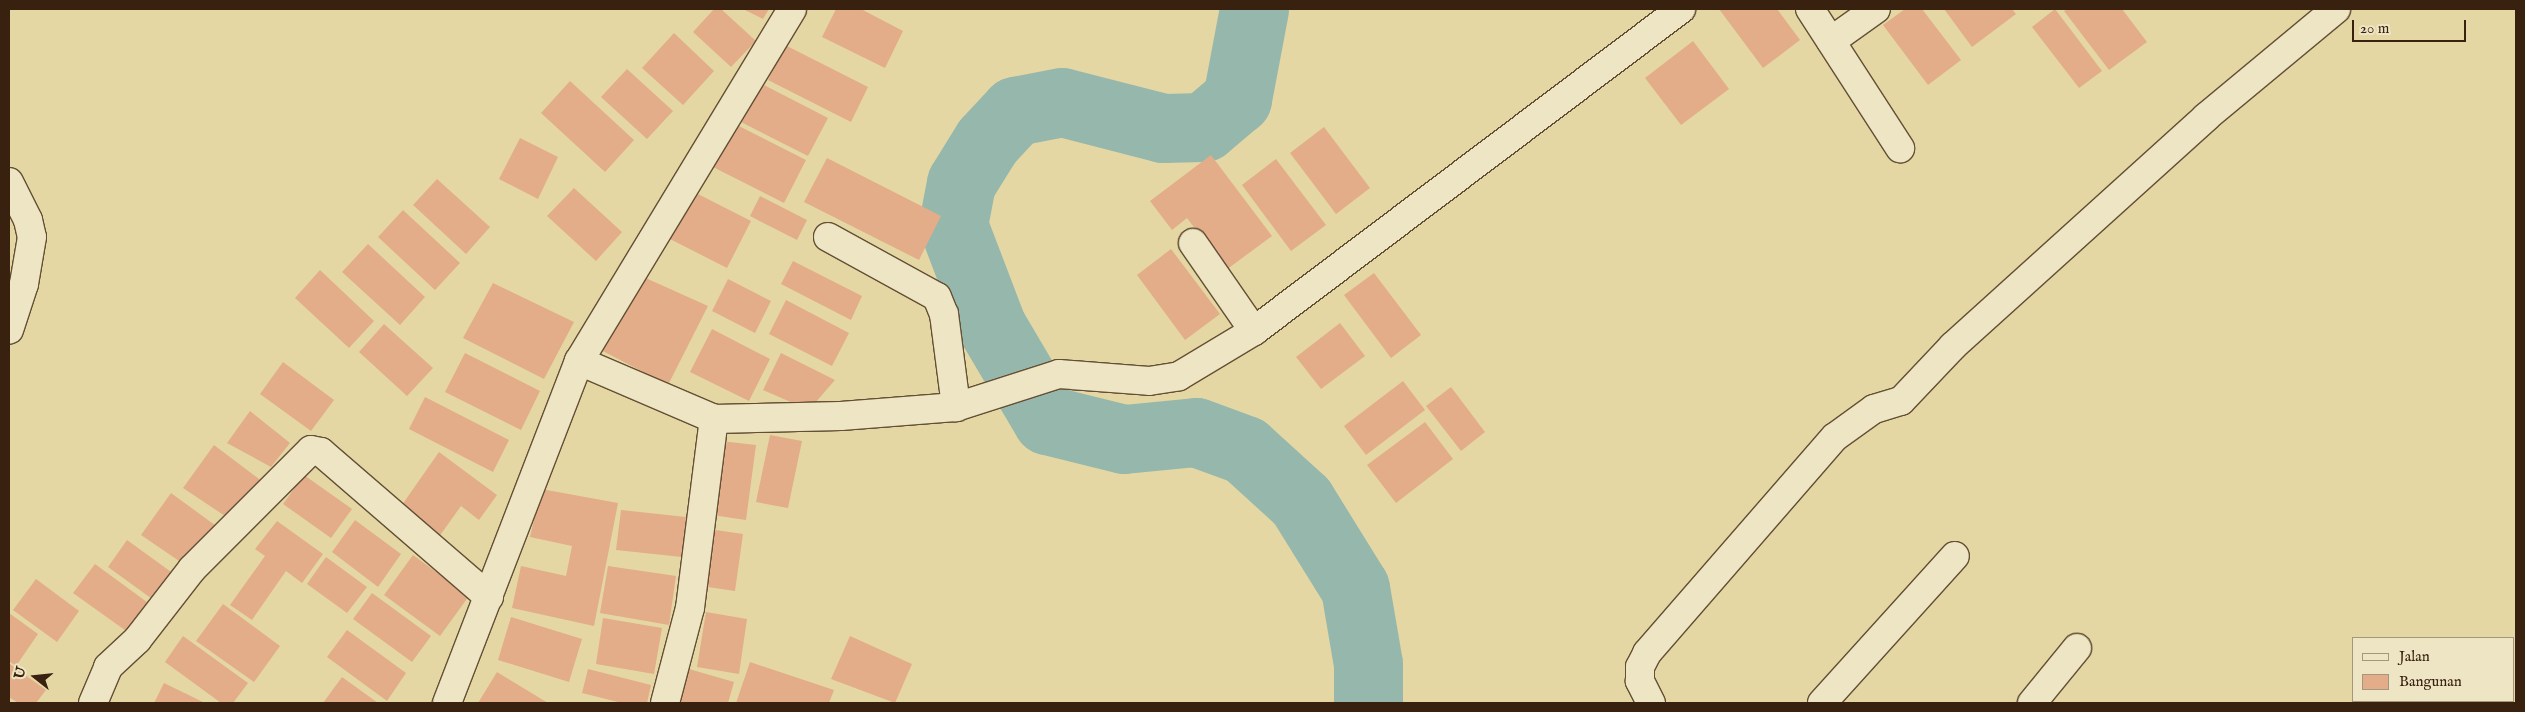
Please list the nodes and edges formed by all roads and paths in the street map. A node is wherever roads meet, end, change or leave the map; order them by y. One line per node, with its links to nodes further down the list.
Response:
1 (792, 9): 13 (street)
2 (1681, 9): 12 (street)
3 (1810, 9): 6 (street)
4 (1876, 9): 6 (street)
5 (2336, 9): 22 (street)
6 (1832, 40): 7 (street)
7 (1900, 148)
8 (9, 182): 11 (street)
9 (828, 237): 14 (street)
10 (1193, 243): 12 (street)
11 (9, 330)
12 (1254, 331): 14 (street)
13 (579, 361): 15 (street); 17 (street)
14 (956, 407): 15 (street)
15 (714, 419): 21 (street)
16 (1955, 556): 23 (street)
17 (489, 597): 19 (street); 20 (street)
18 (2077, 648): 24 (street)
19 (454, 701)
20 (93, 703)
21 (665, 703)
22 (1651, 703)
23 (1822, 703)
24 (2032, 703)

